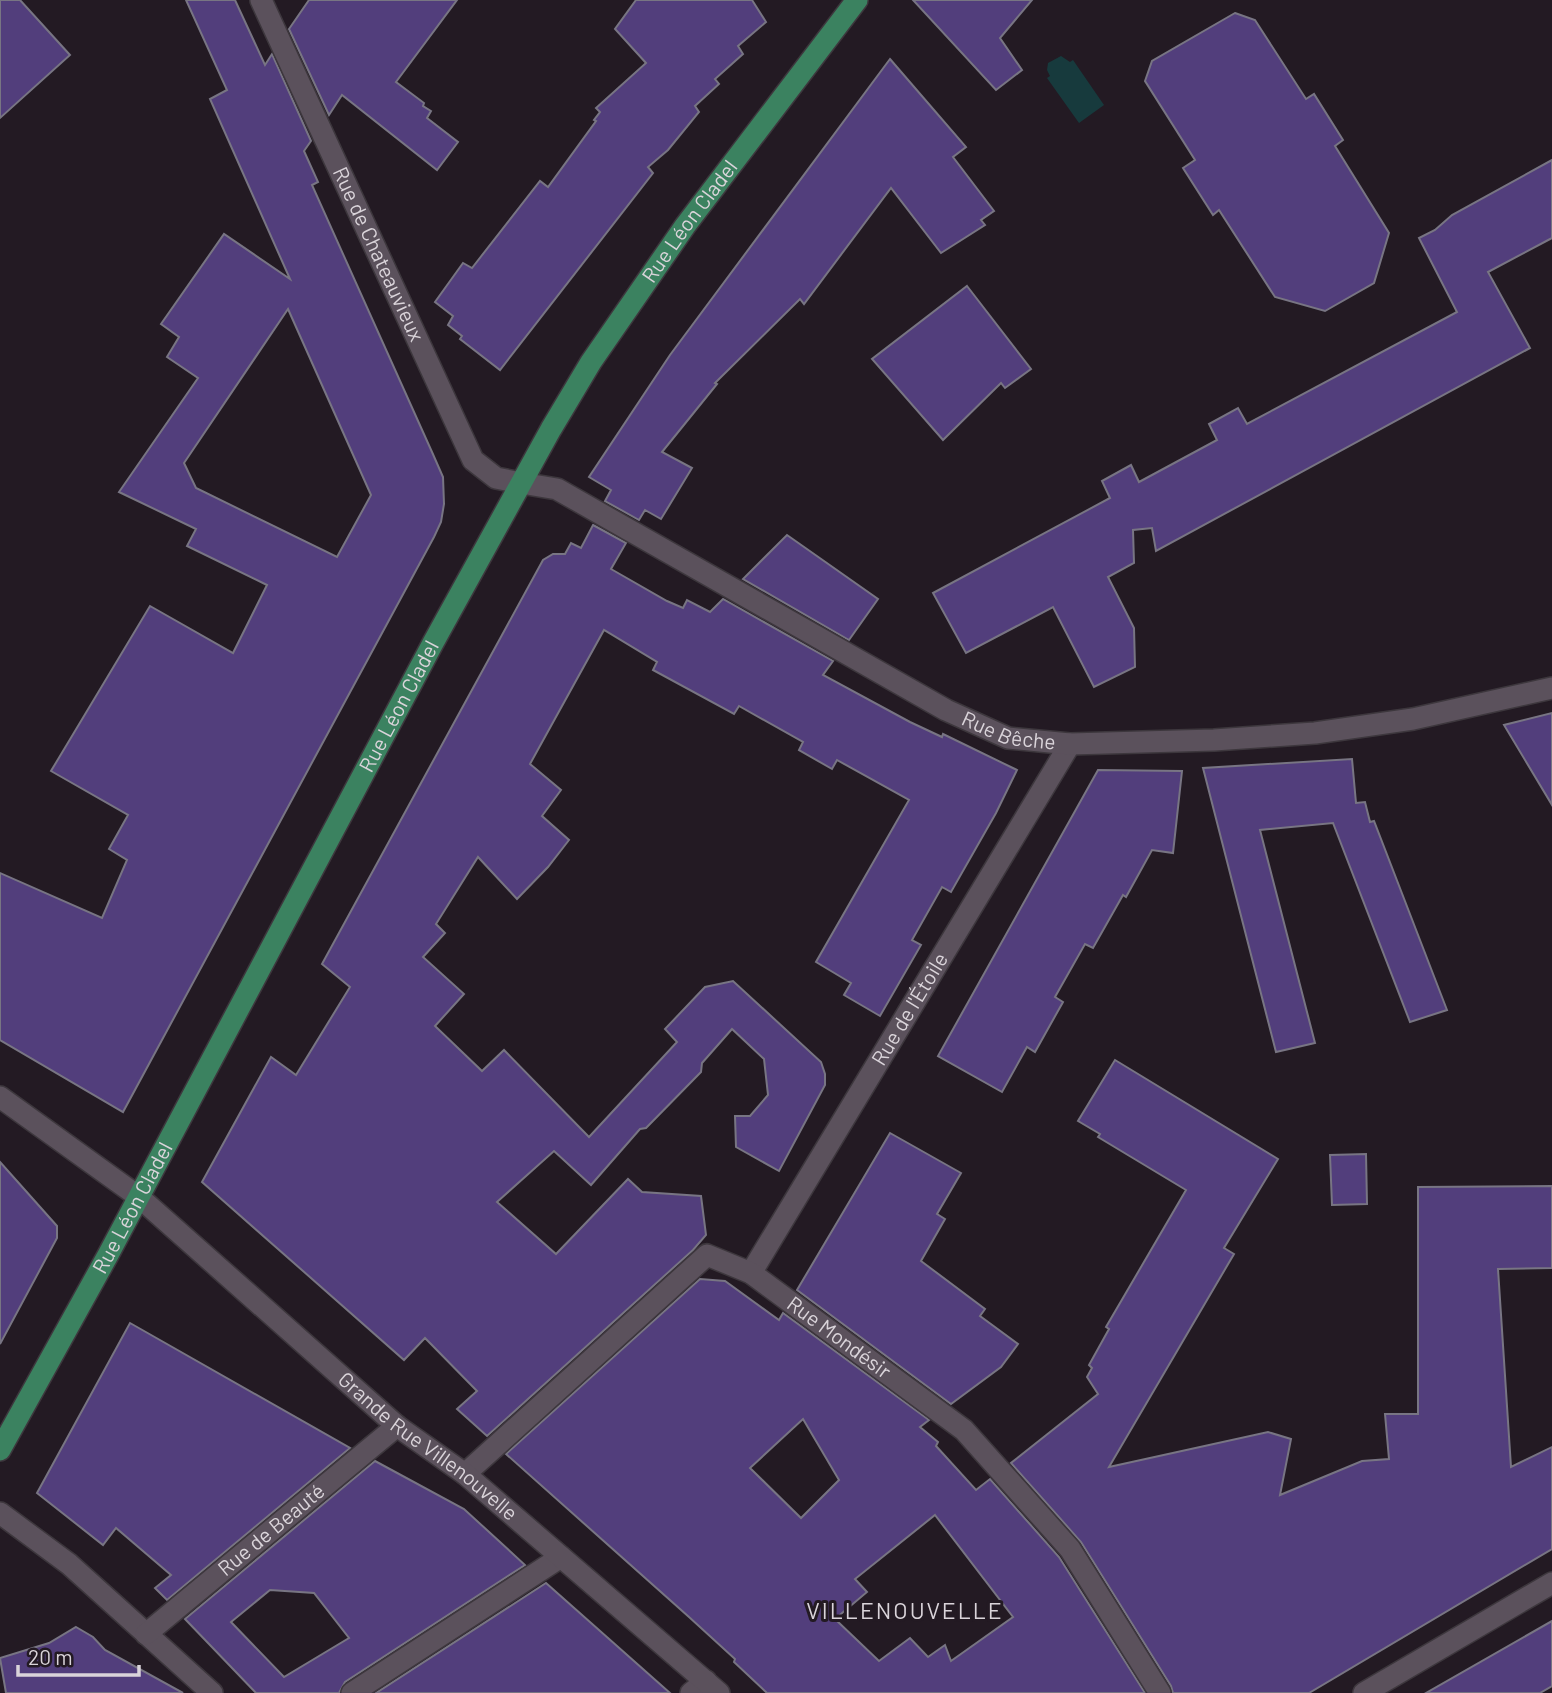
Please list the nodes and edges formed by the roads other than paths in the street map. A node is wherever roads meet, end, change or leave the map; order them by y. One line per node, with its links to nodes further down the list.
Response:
1 (261, 0): 3 (street, Rue de Chateauvieux)
2 (857, 0): 3 (main road, Rue Léon Cladel)
3 (521, 483): 5 (street, Rue Bêche); 7 (main road, Rue Léon Cladel)
4 (1552, 688): 5 (street, Rue Bêche)
5 (1070, 744): 8 (street, Rue de l'Étoile)
6 (0, 1097): 7 (street, Grande Rue Villenouvelle)
7 (139, 1197): 9 (street, Grande Rue Villenouvelle); 10 (main road, Rue Léon Cladel)
8 (751, 1273): 11 (street, Rue Mondésir); 19 (street, Rue Mondésir)
9 (397, 1426): 11 (street, Grande Rue Villenouvelle); 15 (street, Rue de Beauté)
10 (0, 1450)
11 (465, 1474): 13 (street, Grande Rue Villenouvelle)
12 (0, 1513): 15 (street)
13 (561, 1557): 16 (street, Grande Rue Villenouvelle); 18 (street)
14 (1552, 1583): 20 (street)
15 (146, 1634): 17 (street)
16 (705, 1689)
17 (212, 1693)
18 (352, 1693)
19 (1160, 1693)
20 (1364, 1693)

